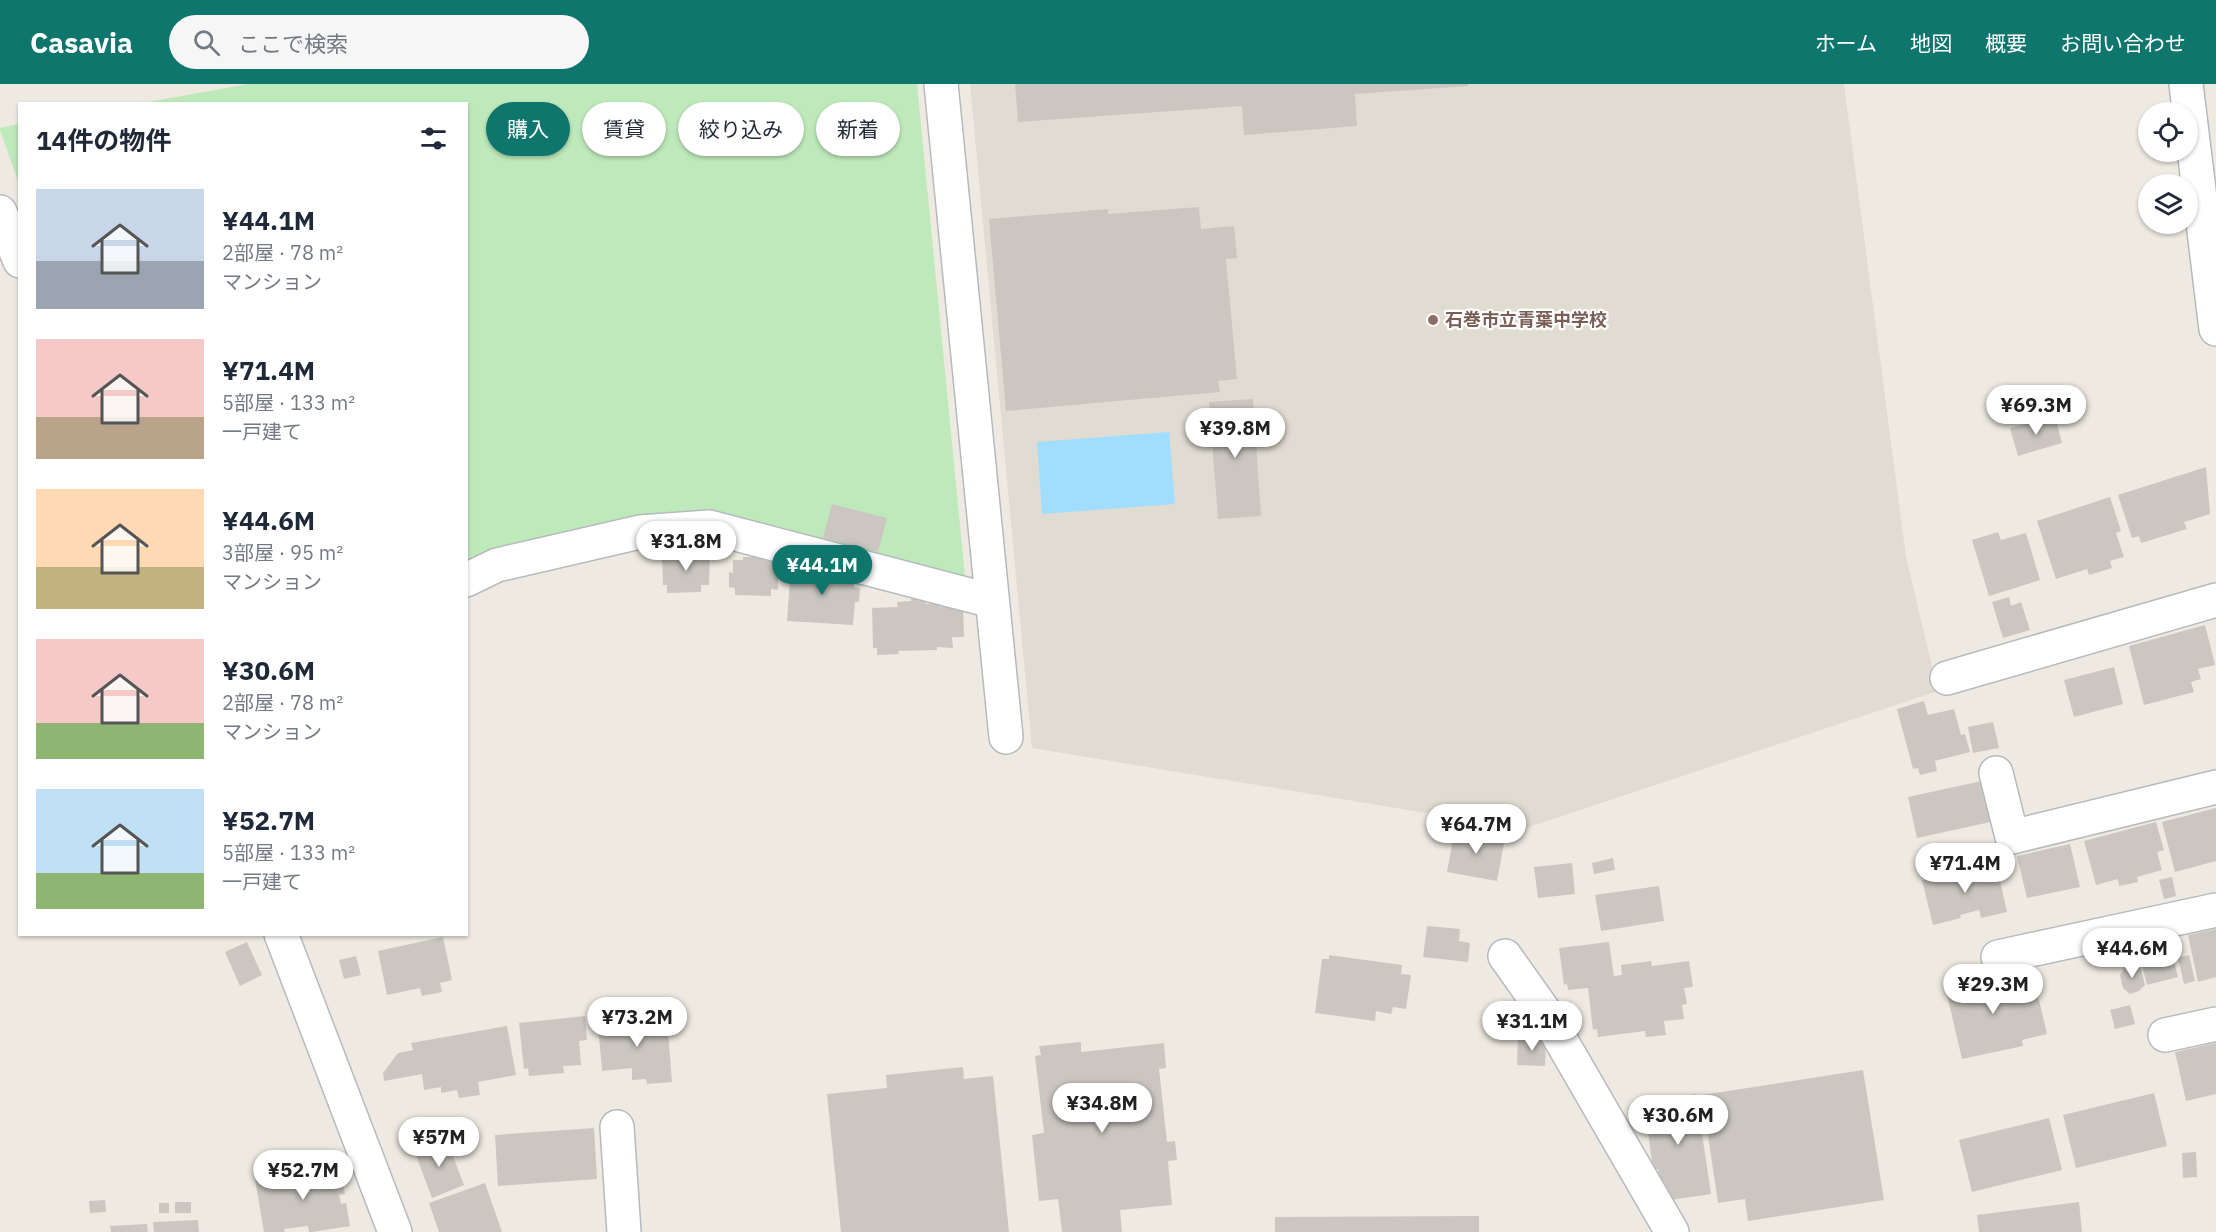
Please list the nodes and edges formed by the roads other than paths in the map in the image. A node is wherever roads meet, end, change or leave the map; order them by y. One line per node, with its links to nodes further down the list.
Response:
1 (941, 84): 9 (street)
2 (2186, 84): 5 (street)
3 (0, 213): 4 (street)
4 (18, 256)
5 (2213, 281): 6 (street)
6 (2216, 329)
7 (468, 579): 9 (street)
8 (2216, 600): 10 (street)
9 (992, 601): 11 (street)
10 (1947, 678)
11 (1006, 737)
12 (1996, 773): 13 (street)
13 (2216, 787)
14 (2216, 910): 17 (street)
15 (282, 936): 21 (street)
16 (1505, 956): 23 (street)
17 (1998, 957)
18 (2216, 1024): 19 (street)
19 (2165, 1035)
20 (617, 1127): 22 (street)
21 (395, 1232)
22 (624, 1232)
23 (1672, 1232)

